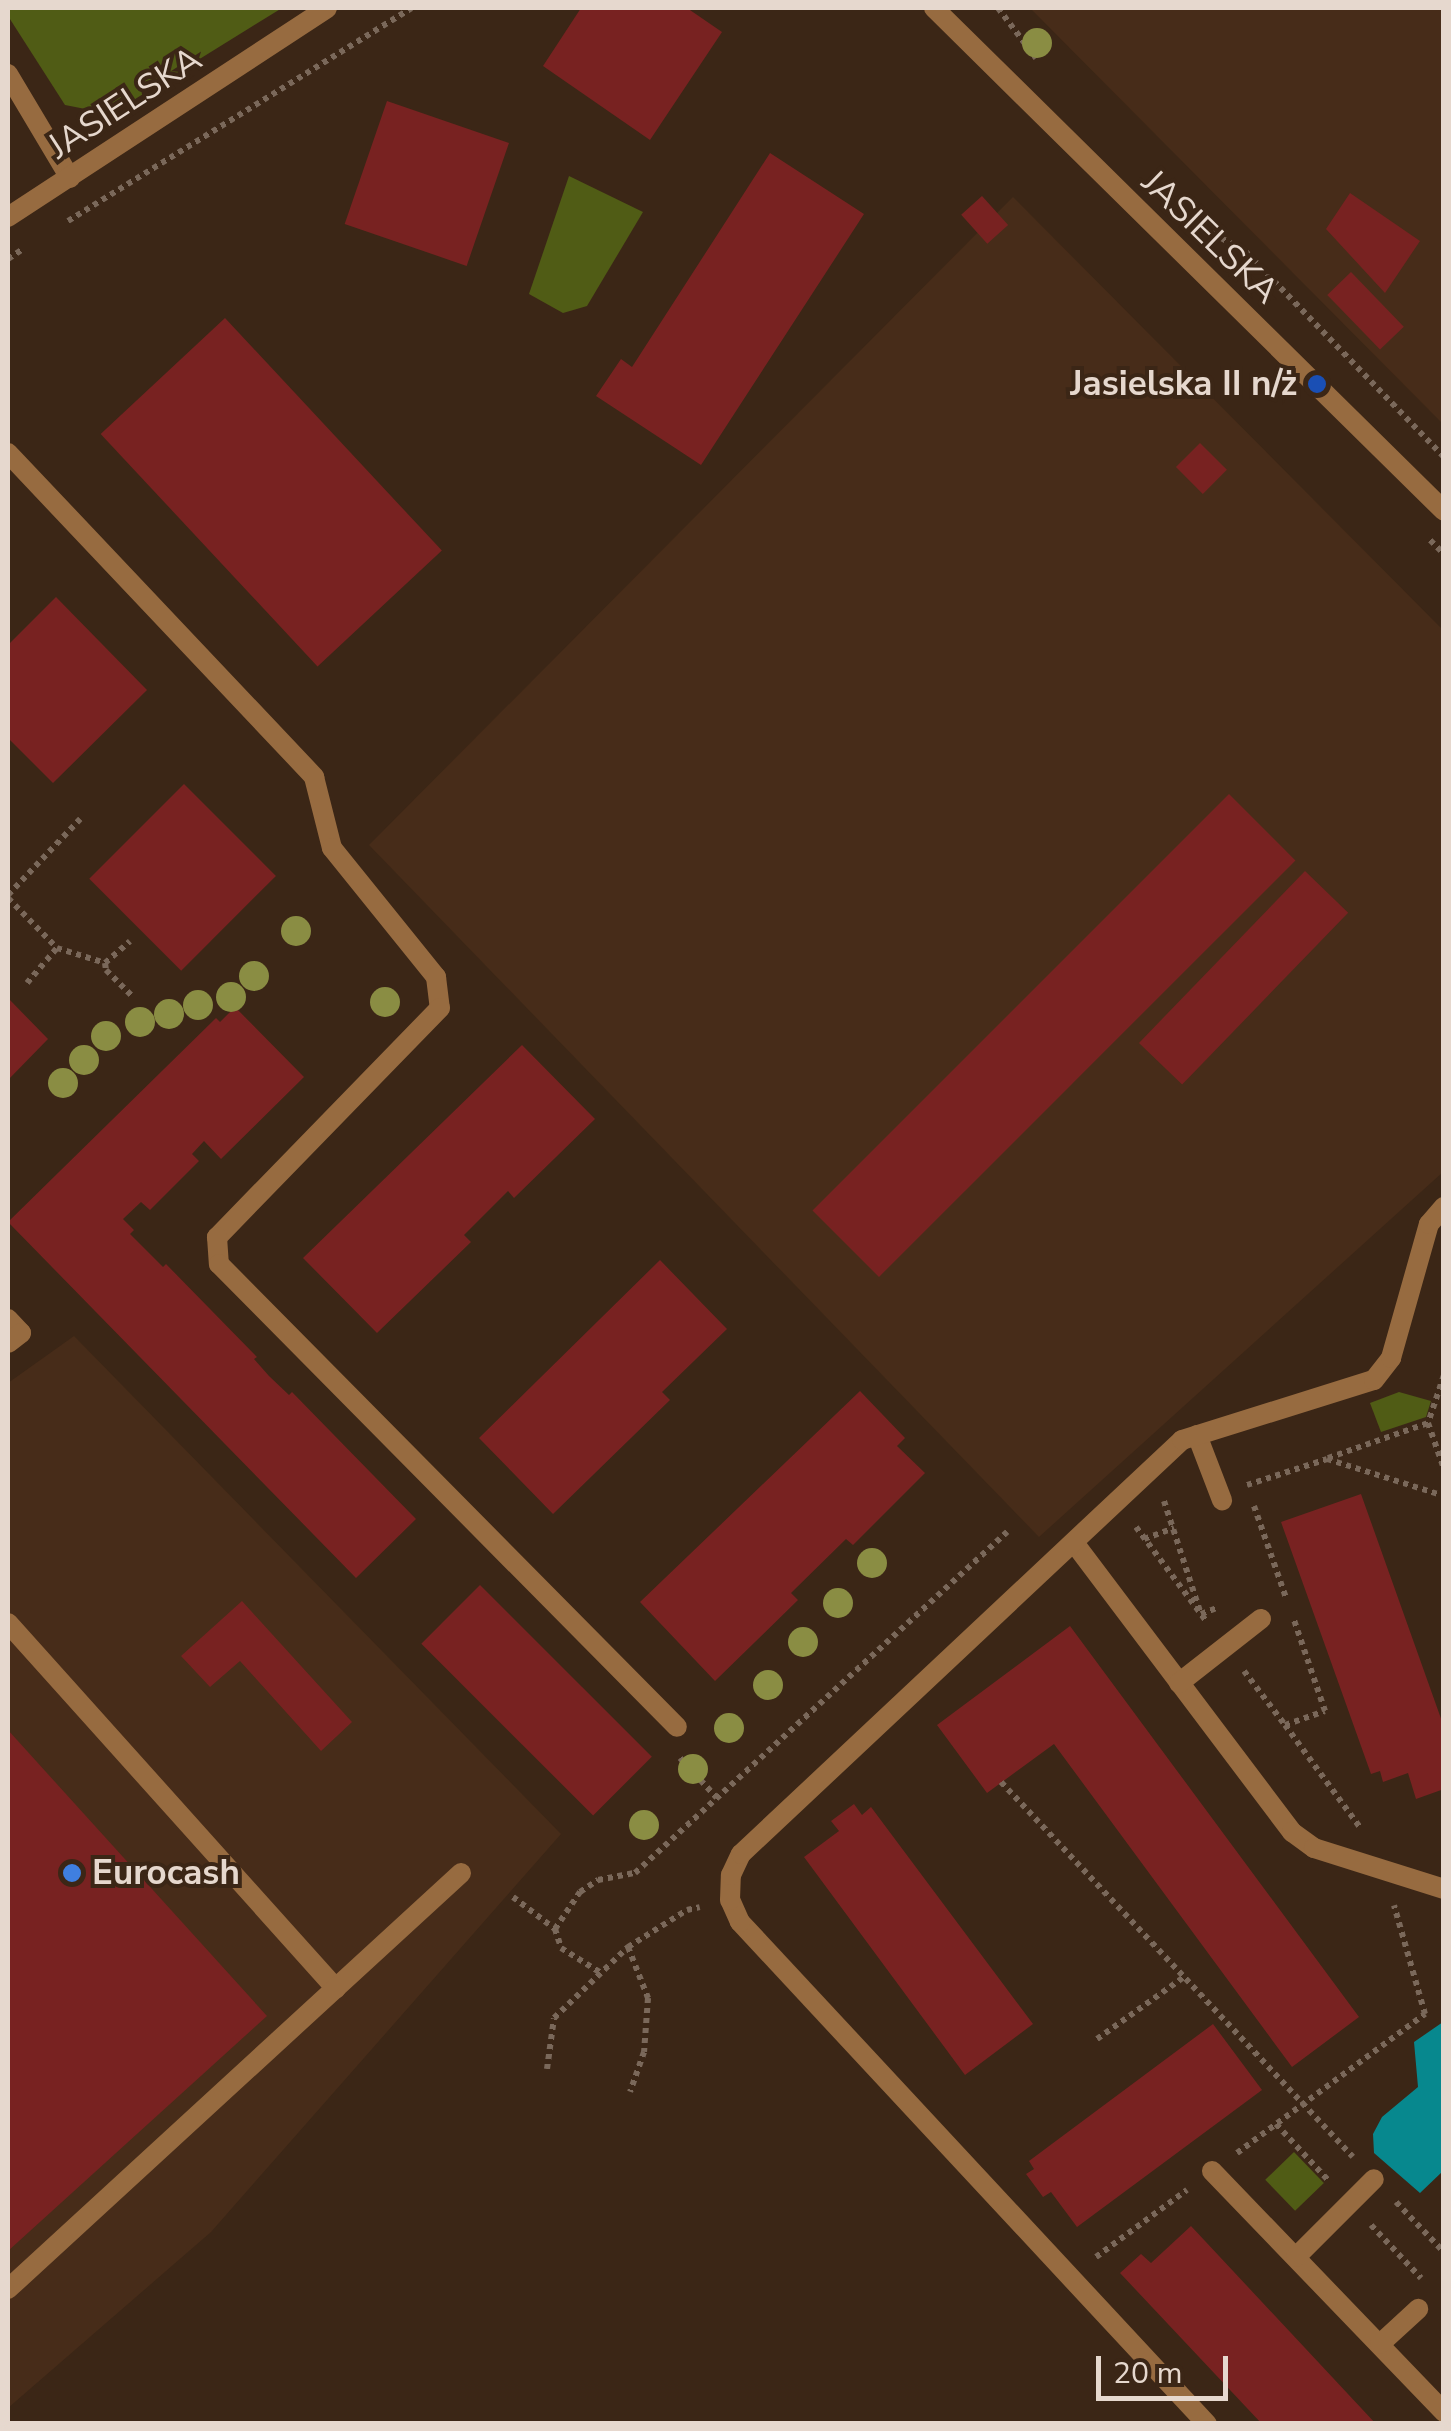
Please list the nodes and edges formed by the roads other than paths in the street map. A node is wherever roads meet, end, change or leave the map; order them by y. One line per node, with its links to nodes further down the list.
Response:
1 (326, 8): 4 (street, JASIELSKA)
2 (934, 8): 7 (street, JASIELSKA)
3 (8, 74): 4 (street)
4 (70, 178): 5 (street, JASIELSKA)
5 (8, 217)
6 (8, 453): 17 (street)
7 (1444, 510)
8 (1444, 1206): 11 (street)
9 (8, 1318): 10 (street)
10 (8, 1343)
11 (1197, 1435): 12 (street); 13 (street)
12 (1222, 1500)
13 (1075, 1544): 16 (street); 28 (street)
14 (1261, 1620): 16 (street)
15 (8, 1623): 20 (street)
16 (1179, 1683): 19 (street)
17 (678, 1727)
18 (462, 1873): 20 (street)
19 (1444, 1889)
20 (336, 1988): 24 (street)
21 (1212, 2171): 23 (street)
22 (1374, 2179): 23 (street)
23 (1296, 2256): 26 (street)
24 (8, 2290)
25 (1418, 2309): 26 (street)
26 (1380, 2344): 27 (street)
27 (1444, 2412)
28 (1206, 2424)

